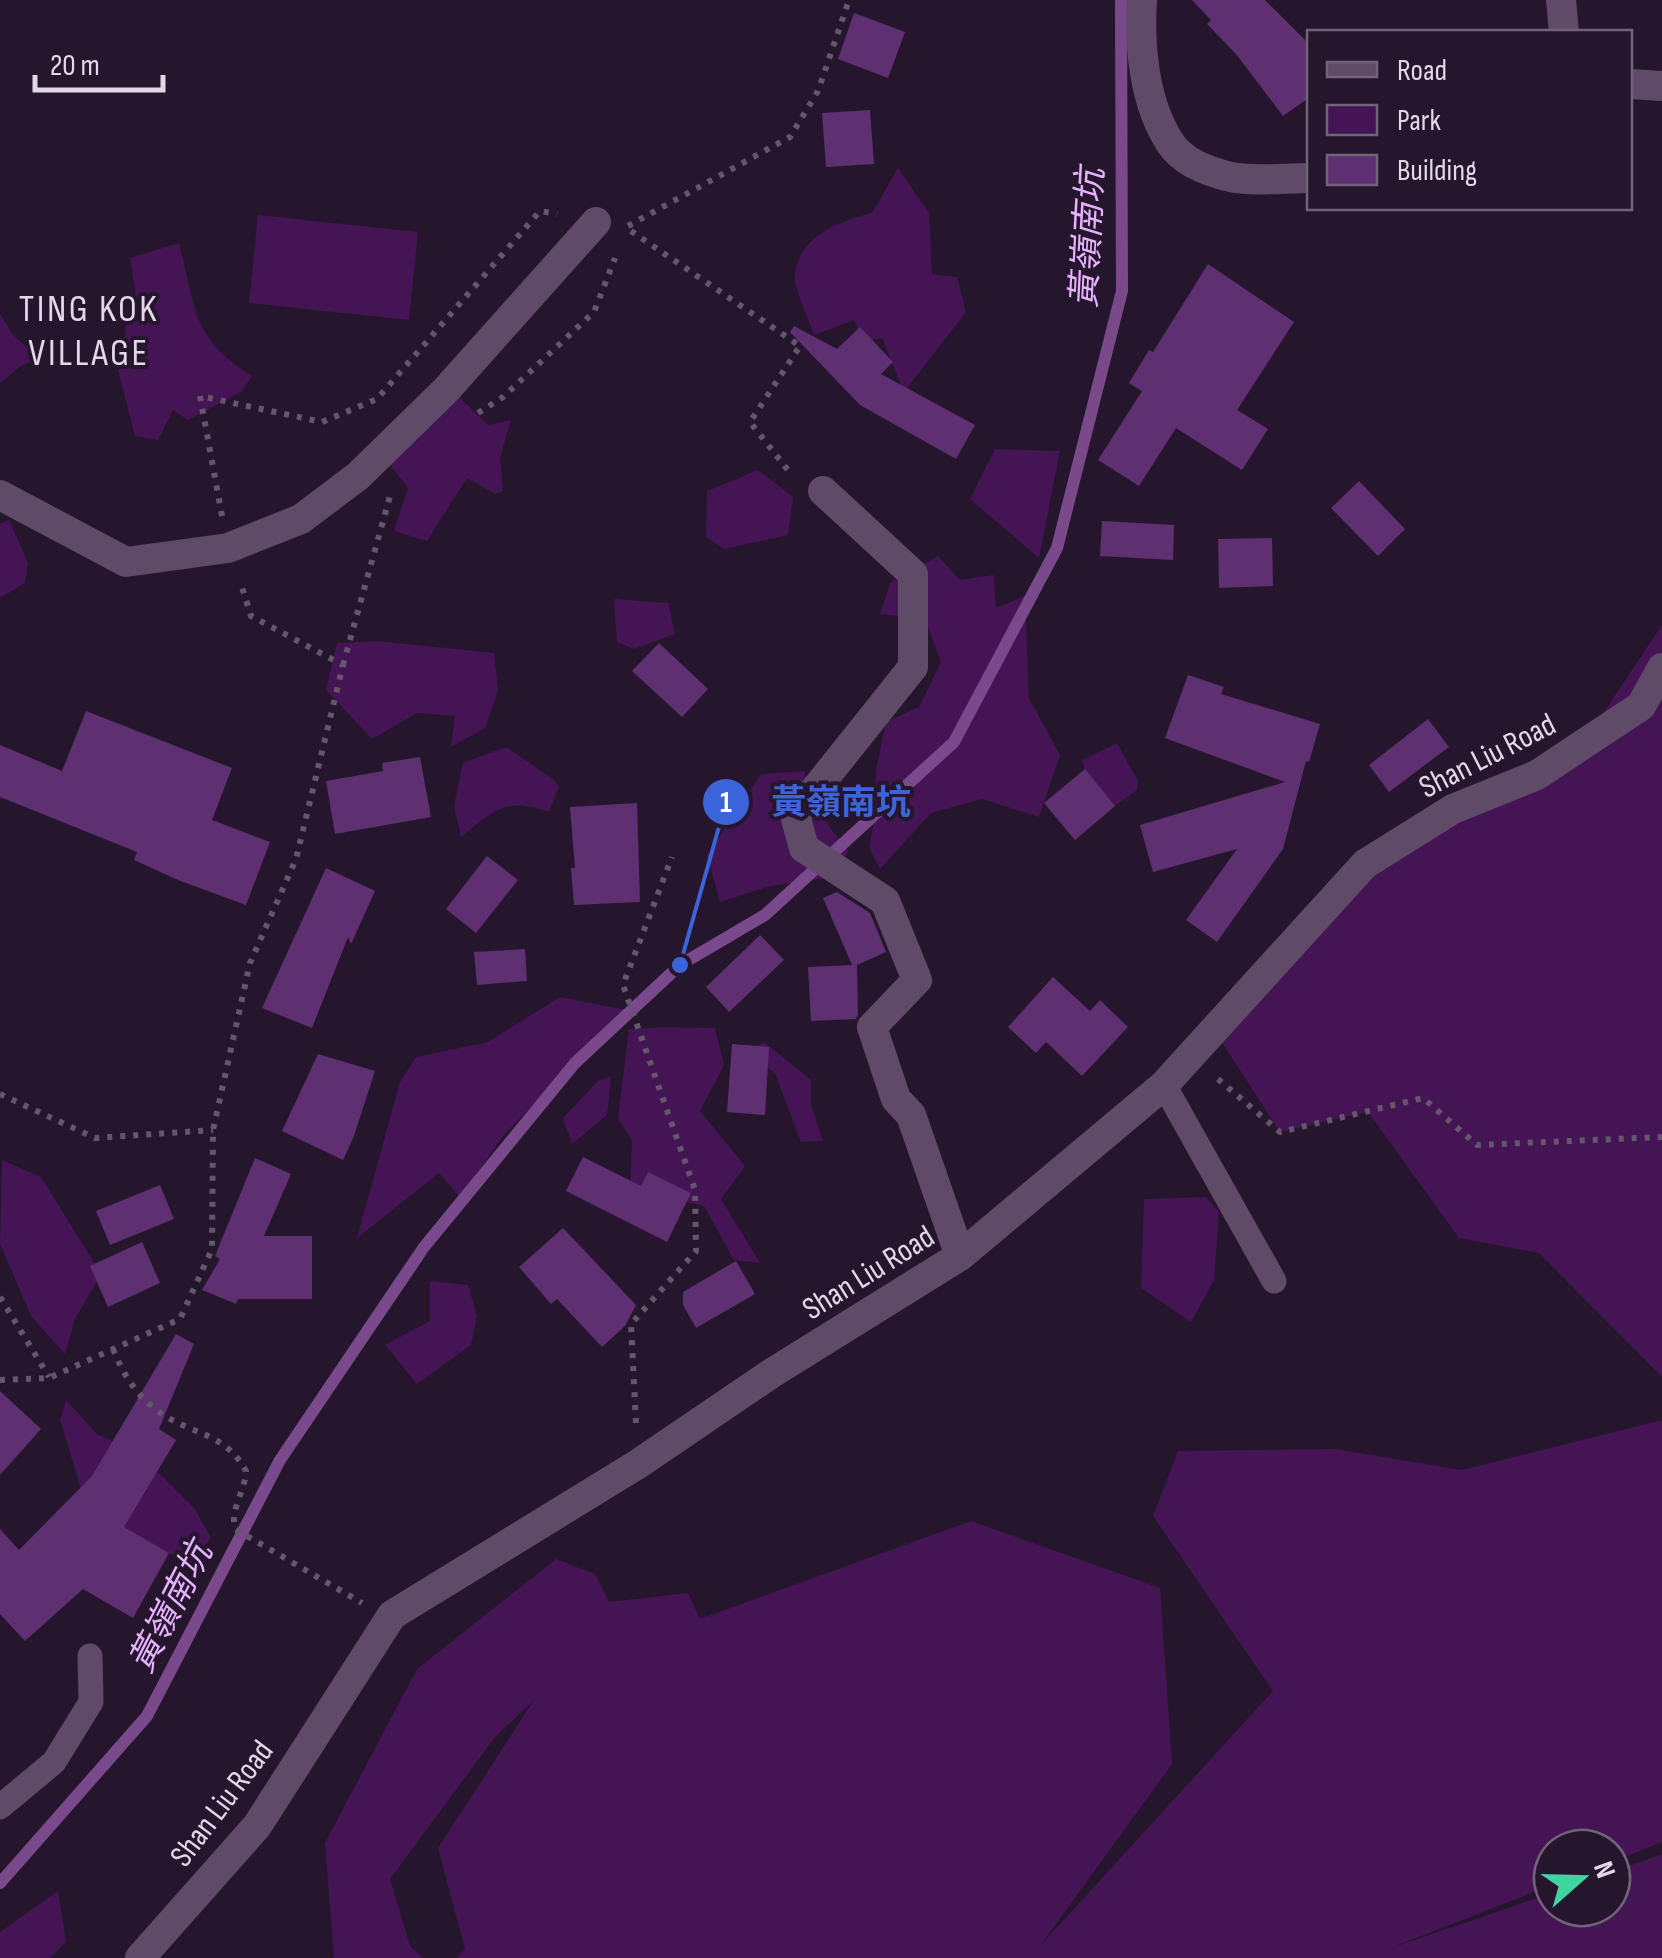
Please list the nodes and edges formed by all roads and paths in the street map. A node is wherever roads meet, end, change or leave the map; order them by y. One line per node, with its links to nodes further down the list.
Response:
1 (1142, 0): 6 (street)
2 (1560, 0): 3 (street)
3 (1564, 30)
4 (1632, 84): 5 (street)
5 (1662, 86)
6 (1307, 178)
7 (596, 222): 12 (street)
8 (474, 416): 10 (path)
9 (395, 481): 13 (path)
10 (823, 490): 21 (street)
11 (0, 495): 12 (street)
12 (228, 548): 13 (path)
13 (343, 665): 19 (path)
14 (1662, 668): 16 (street, Shan Liu Road)
15 (672, 857): 27 (path)
16 (1191, 1056): 17 (street, Shan Liu Road); 20 (path)
17 (1164, 1085): 21 (street, Shan Liu Road); 22 (lane)
18 (0, 1094): 19 (path)
19 (214, 1130): 24 (path)
20 (1662, 1137)
21 (960, 1256): 27 (street, Shan Liu Road)
22 (1274, 1281)
23 (0, 1297): 25 (path)
24 (113, 1349): 25 (path); 28 (path)
25 (50, 1378): 26 (path)
26 (0, 1380)
27 (638, 1464): 28 (street, Shan Liu Road)
28 (389, 1619): 31 (street, Shan Liu Road)
29 (90, 1656): 30 (lane)
30 (0, 1807)
31 (140, 1958)

